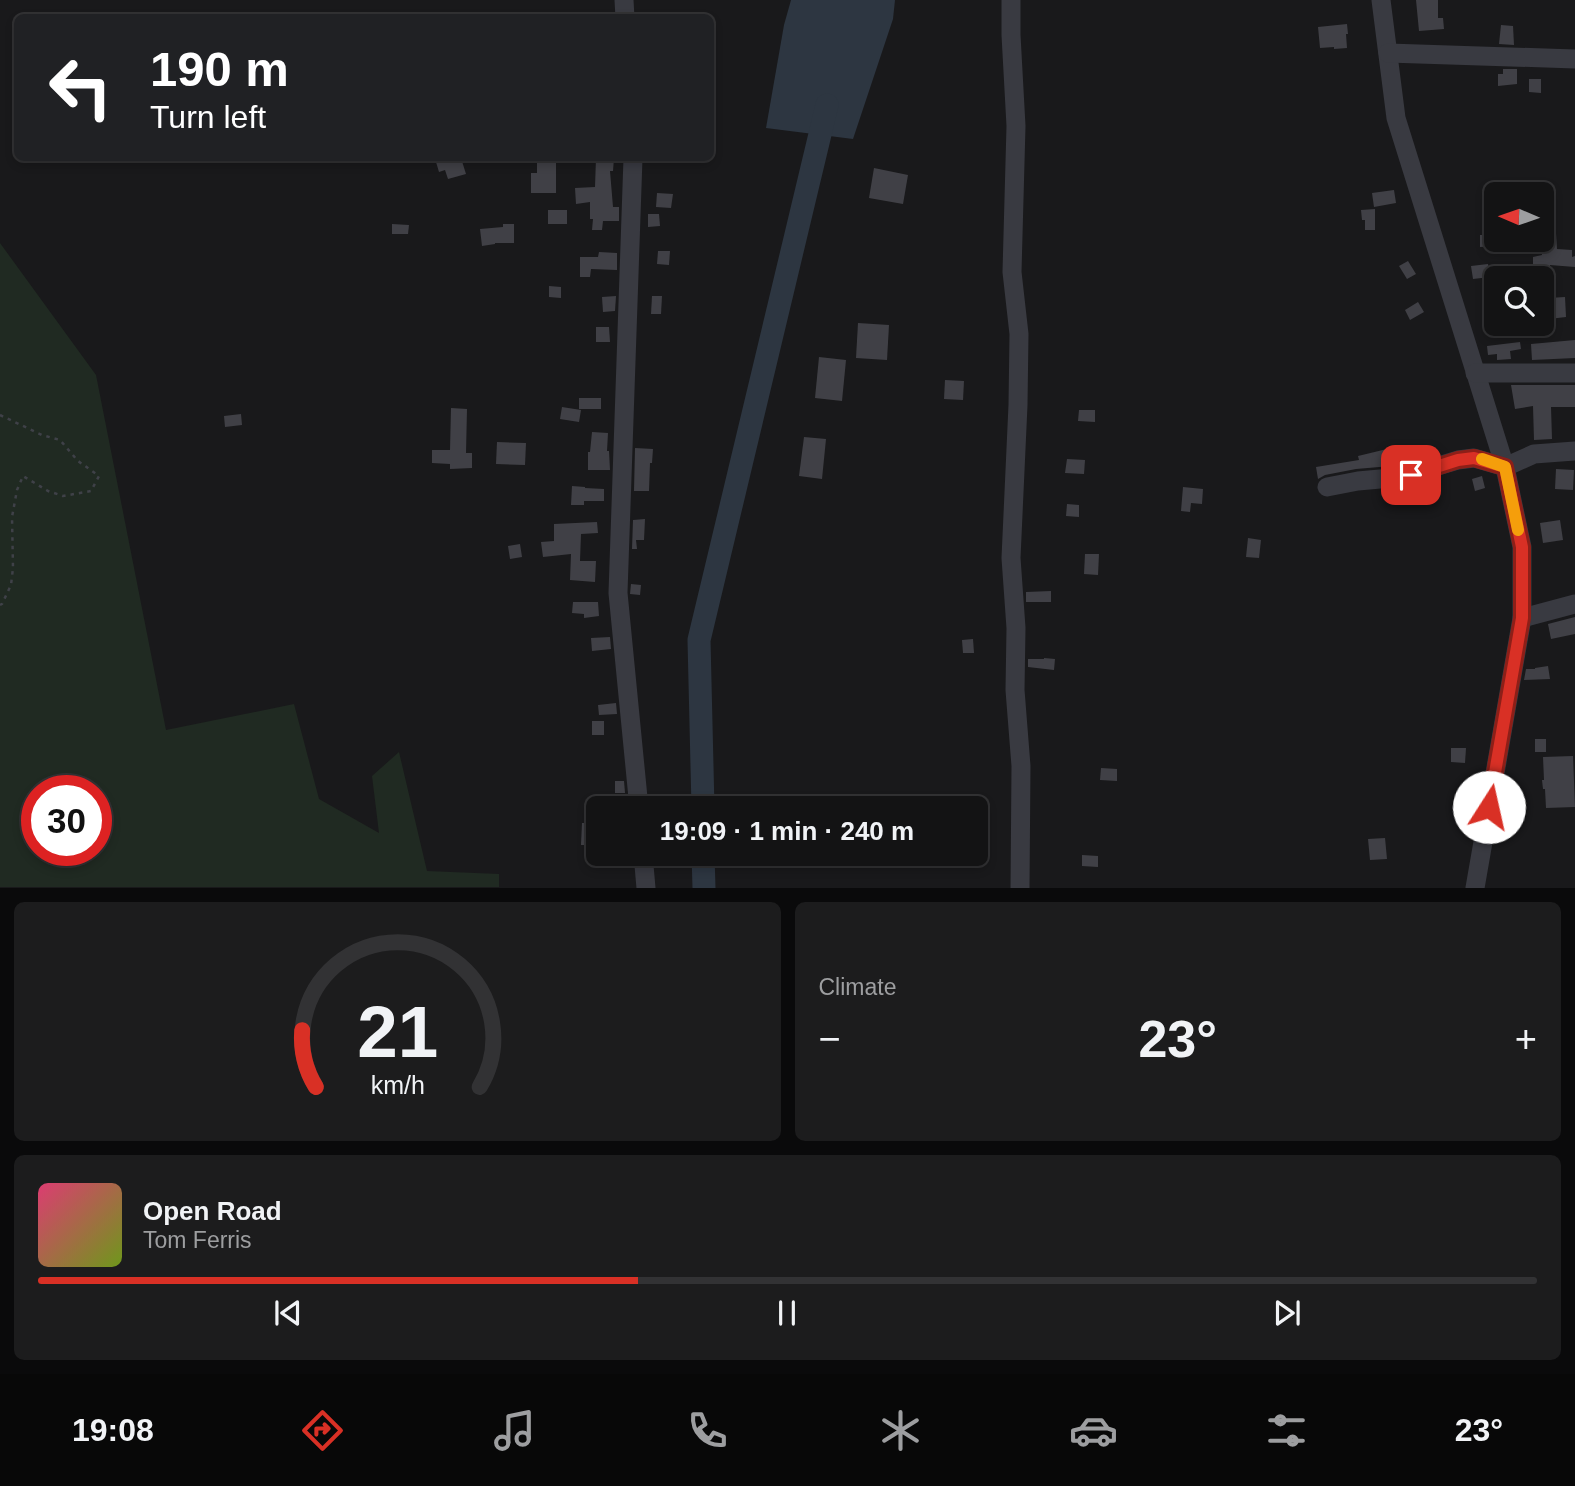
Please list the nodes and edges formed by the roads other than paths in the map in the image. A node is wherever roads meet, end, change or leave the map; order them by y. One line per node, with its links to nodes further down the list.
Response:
1 (1011, 0): 16 (street)
2 (1381, 0): 3 (street)
3 (1388, 53): 4 (street); 6 (street)
4 (1575, 59)
5 (633, 161): 13 (street)
6 (1475, 373): 7 (street); 9 (street)
7 (1575, 373)
8 (1575, 451): 9 (street)
9 (1505, 467): 10 (street); 12 (street)
10 (1327, 487)
11 (1575, 604): 12 (street)
12 (1522, 618): 17 (street)
13 (638, 796)
14 (644, 866): 15 (street)
15 (646, 887)
16 (1020, 887)
17 (1475, 887)

